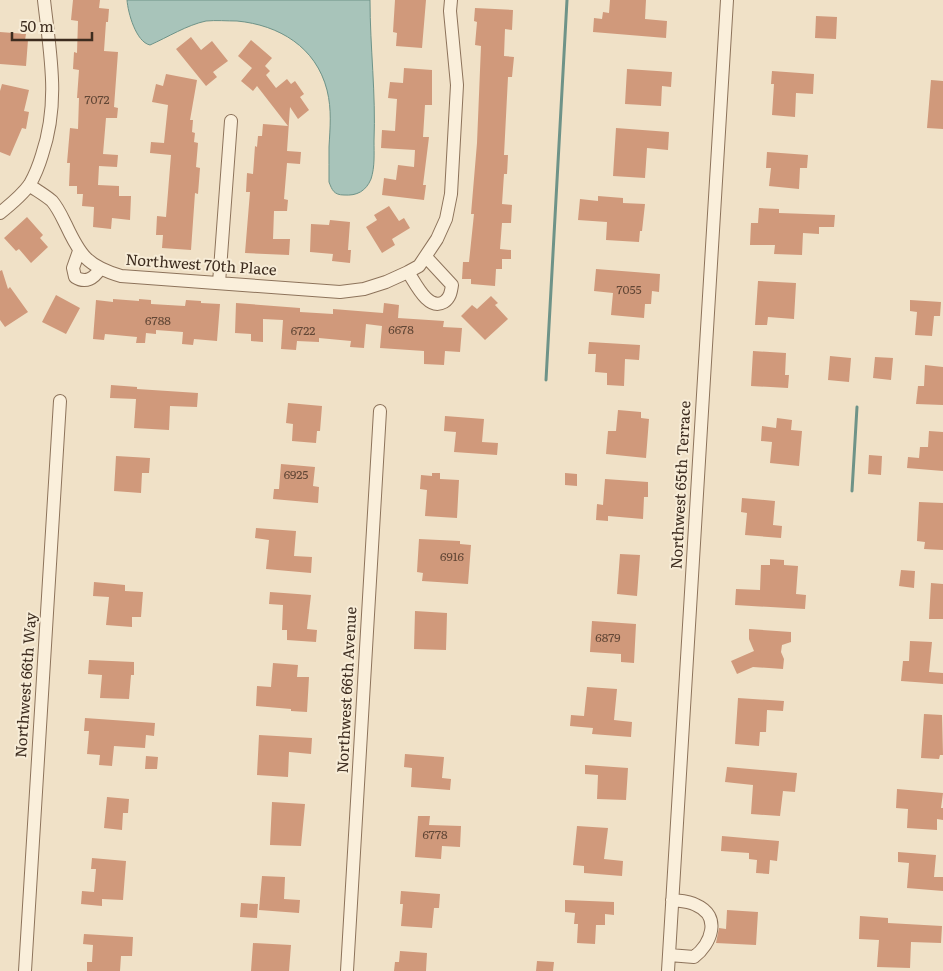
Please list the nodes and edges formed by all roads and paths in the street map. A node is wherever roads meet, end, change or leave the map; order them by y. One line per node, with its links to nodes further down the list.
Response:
1 (44, 0): 5 (street)
2 (451, 0): 9 (street, Northwest 70th Place)
3 (727, 0): 12 (street, Northwest 65th Terrace)
4 (230, 121): 9 (street)
5 (29, 185): 6 (street); 7 (street, Northwest 70th Place)
6 (0, 213)
7 (79, 250): 8 (street, Northwest 70th Place); 8 (street)
8 (100, 269): 9 (street, Northwest 70th Place)
9 (219, 283)
10 (60, 401): 14 (street, Northwest 66th Way)
11 (380, 411): 15 (street, Northwest 66th Avenue)
12 (672, 900): 13 (street, Northwest 65th Terrace); 13 (street)
13 (669, 956): 16 (street, Northwest 65th Terrace)
14 (25, 971)
15 (347, 971)
16 (668, 971)

